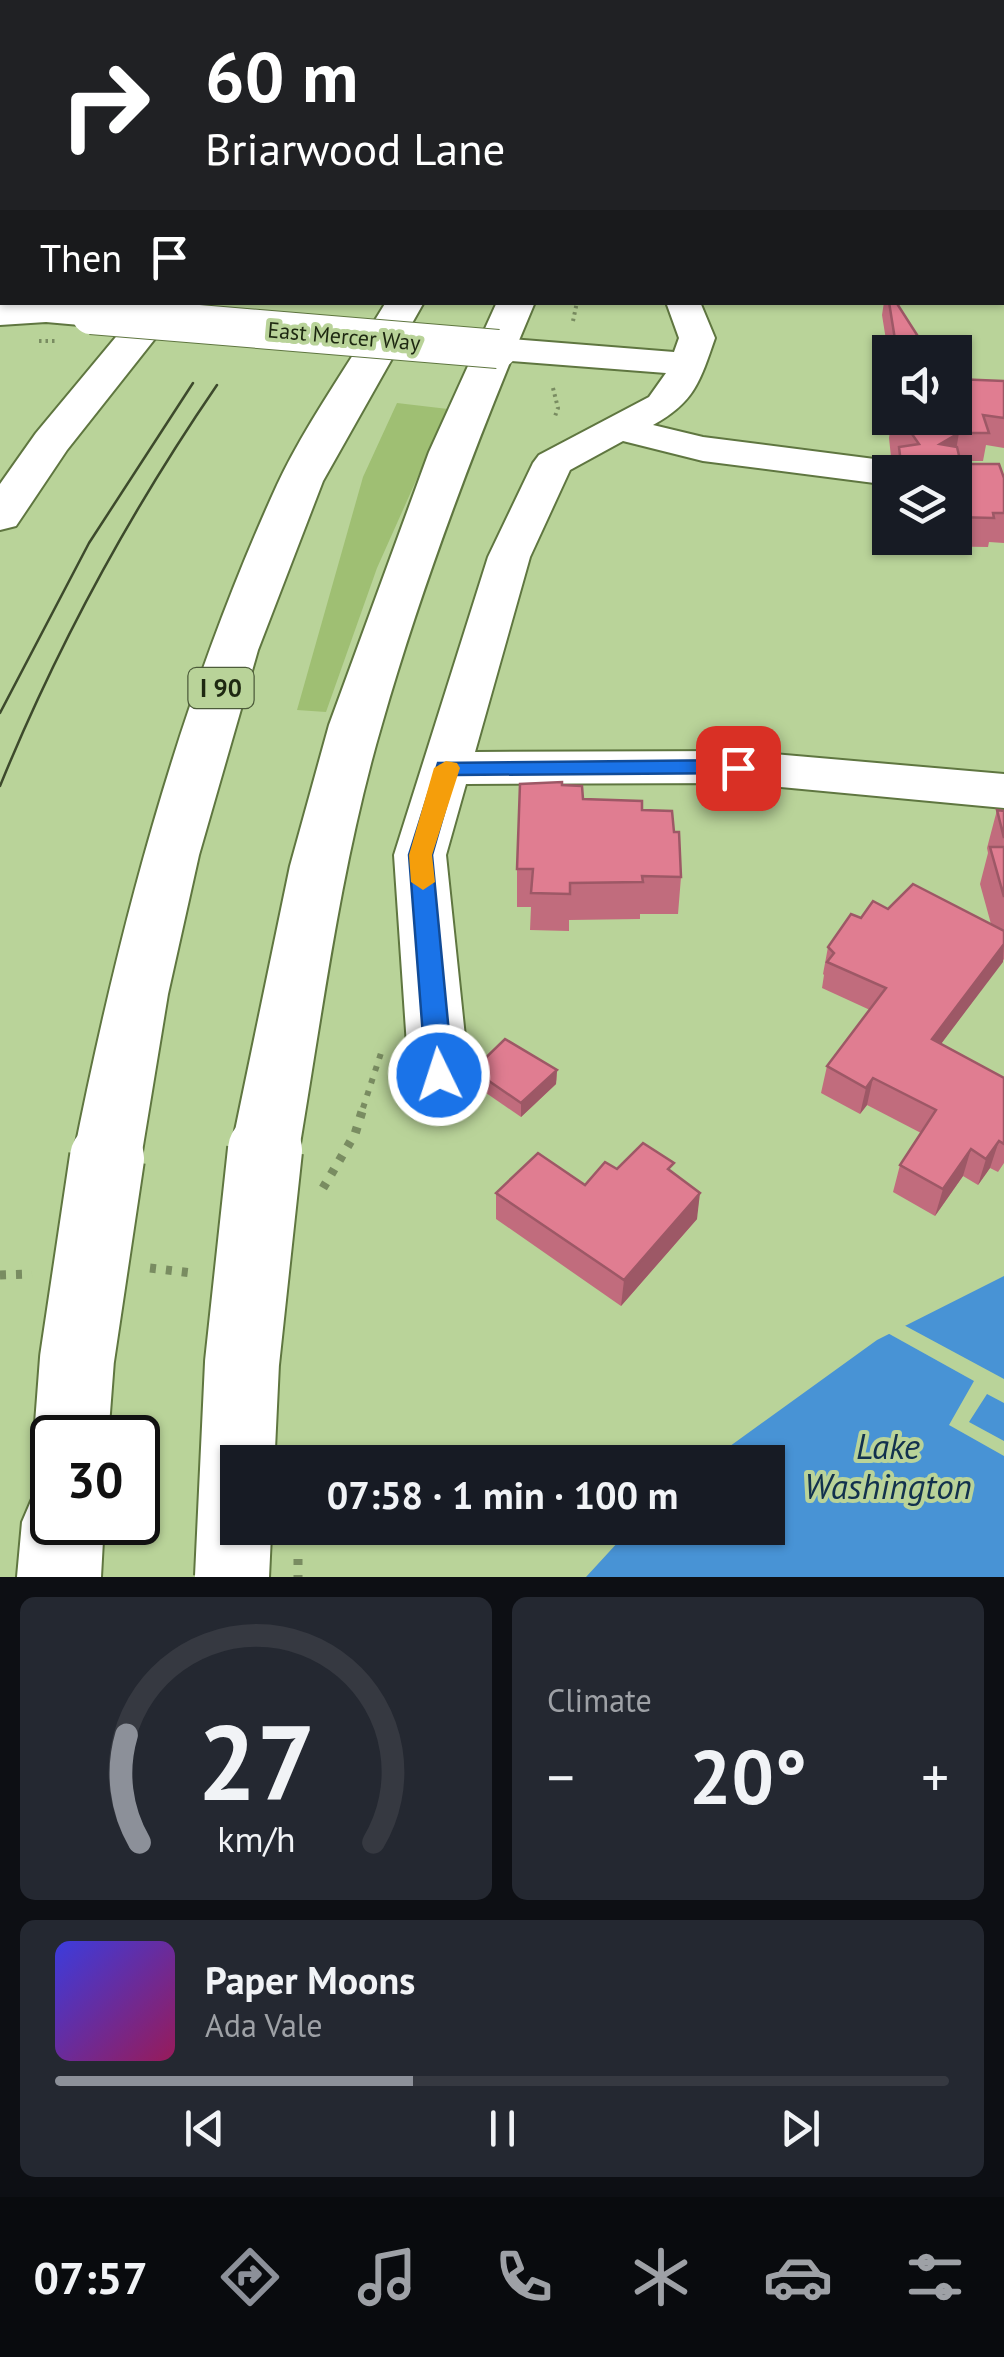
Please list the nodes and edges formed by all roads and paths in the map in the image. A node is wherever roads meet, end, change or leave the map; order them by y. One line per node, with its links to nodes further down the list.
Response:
1 (163, 305): 9 (main road)
2 (403, 305): 13 (main road, I 90, bridge)
3 (685, 305): 6 (street)
4 (22, 310): 5 (main road, East Mercer Way, bridge)
5 (507, 326): 6 (street, East Mercer Way); 16 (main road, bridge)
6 (688, 364): 7 (street)
7 (620, 430): 8 (street); 10 (street)
8 (872, 471)
9 (0, 516)
10 (446, 768): 11 (street); 12 (street)
11 (1004, 791)
12 (439, 1075)
13 (73, 1415)
14 (61, 1545): 15 (main road)
15 (58, 1577)
16 (232, 1577)

